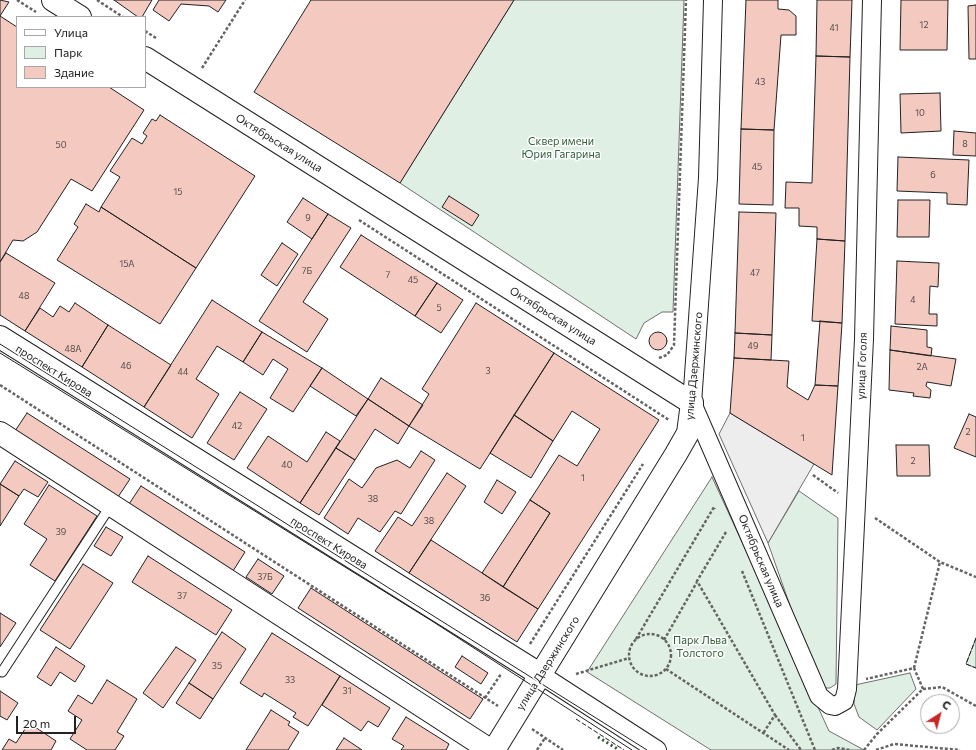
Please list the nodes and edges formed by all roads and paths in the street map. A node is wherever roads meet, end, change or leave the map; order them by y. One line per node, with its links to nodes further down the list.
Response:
1 (17, 0): 7 (path)
2 (97, 0): 9 (path)
3 (245, 0): 14 (path)
4 (686, 0): 18 (path)
5 (713, 0): 20 (street, улица Дзержинского)
6 (872, 0): 26 (street, улица Гоголя)
7 (45, 6): 8 (street)
8 (77, 16)
9 (121, 16)
10 (146, 32): 11 (path)
11 (158, 40)
12 (146, 59): 20 (street, Октябрьская улица)
13 (196, 64): 14 (path)
14 (202, 68): 15 (path)
15 (209, 72)
16 (352, 216): 21 (path)
17 (0, 337): 38 (street, проспект Кирова)
18 (653, 357)
19 (0, 385): 47 (path)
20 (692, 403): 38 (street, улица Дзержинского); 44 (street, Октябрьская улица)
21 (667, 426)
22 (0, 433): 25 (street)
23 (644, 462): 38 (path)
24 (813, 476): 26 (path)
25 (111, 505): 41 (lane); 50 (street)
26 (856, 505): 31 (path); 44 (street, улица Гоголя)
27 (717, 513): 35 (path)
28 (723, 526): 29 (path)
29 (726, 532): 30 (path); 34 (path)
30 (729, 539)
31 (940, 562): 33 (path); 39 (path)
32 (741, 568): 57 (path)
33 (976, 577)
34 (697, 581): 36 (path); 46 (path)
35 (636, 639): 36 (path); 37 (path)
36 (664, 640): 40 (path)
37 (628, 658): 38 (path); 40 (path)
38 (546, 667): 47 (street, улица Дзержинского); 54 (street, проспект Кирова)
39 (914, 668): 42 (path); 43 (path)
40 (666, 669): 48 (path)
41 (2, 672)
42 (861, 679)
43 (923, 689): 45 (path); 60 (path)
44 (819, 696)
45 (976, 706)
46 (775, 715): 48 (path); 56 (path)
47 (515, 717): 49 (path); 51 (street, улица Дзержинского)
48 (764, 732): 55 (path)
49 (545, 738): 52 (path); 53 (path)
50 (490, 750)
51 (494, 750)
52 (538, 750)
53 (563, 750)
54 (657, 750)
55 (789, 750)
56 (801, 750)
57 (815, 750)
58 (832, 750): 59 (path)
59 (850, 750)
60 (864, 750)
61 (876, 750): 62 (path)
62 (960, 750)

